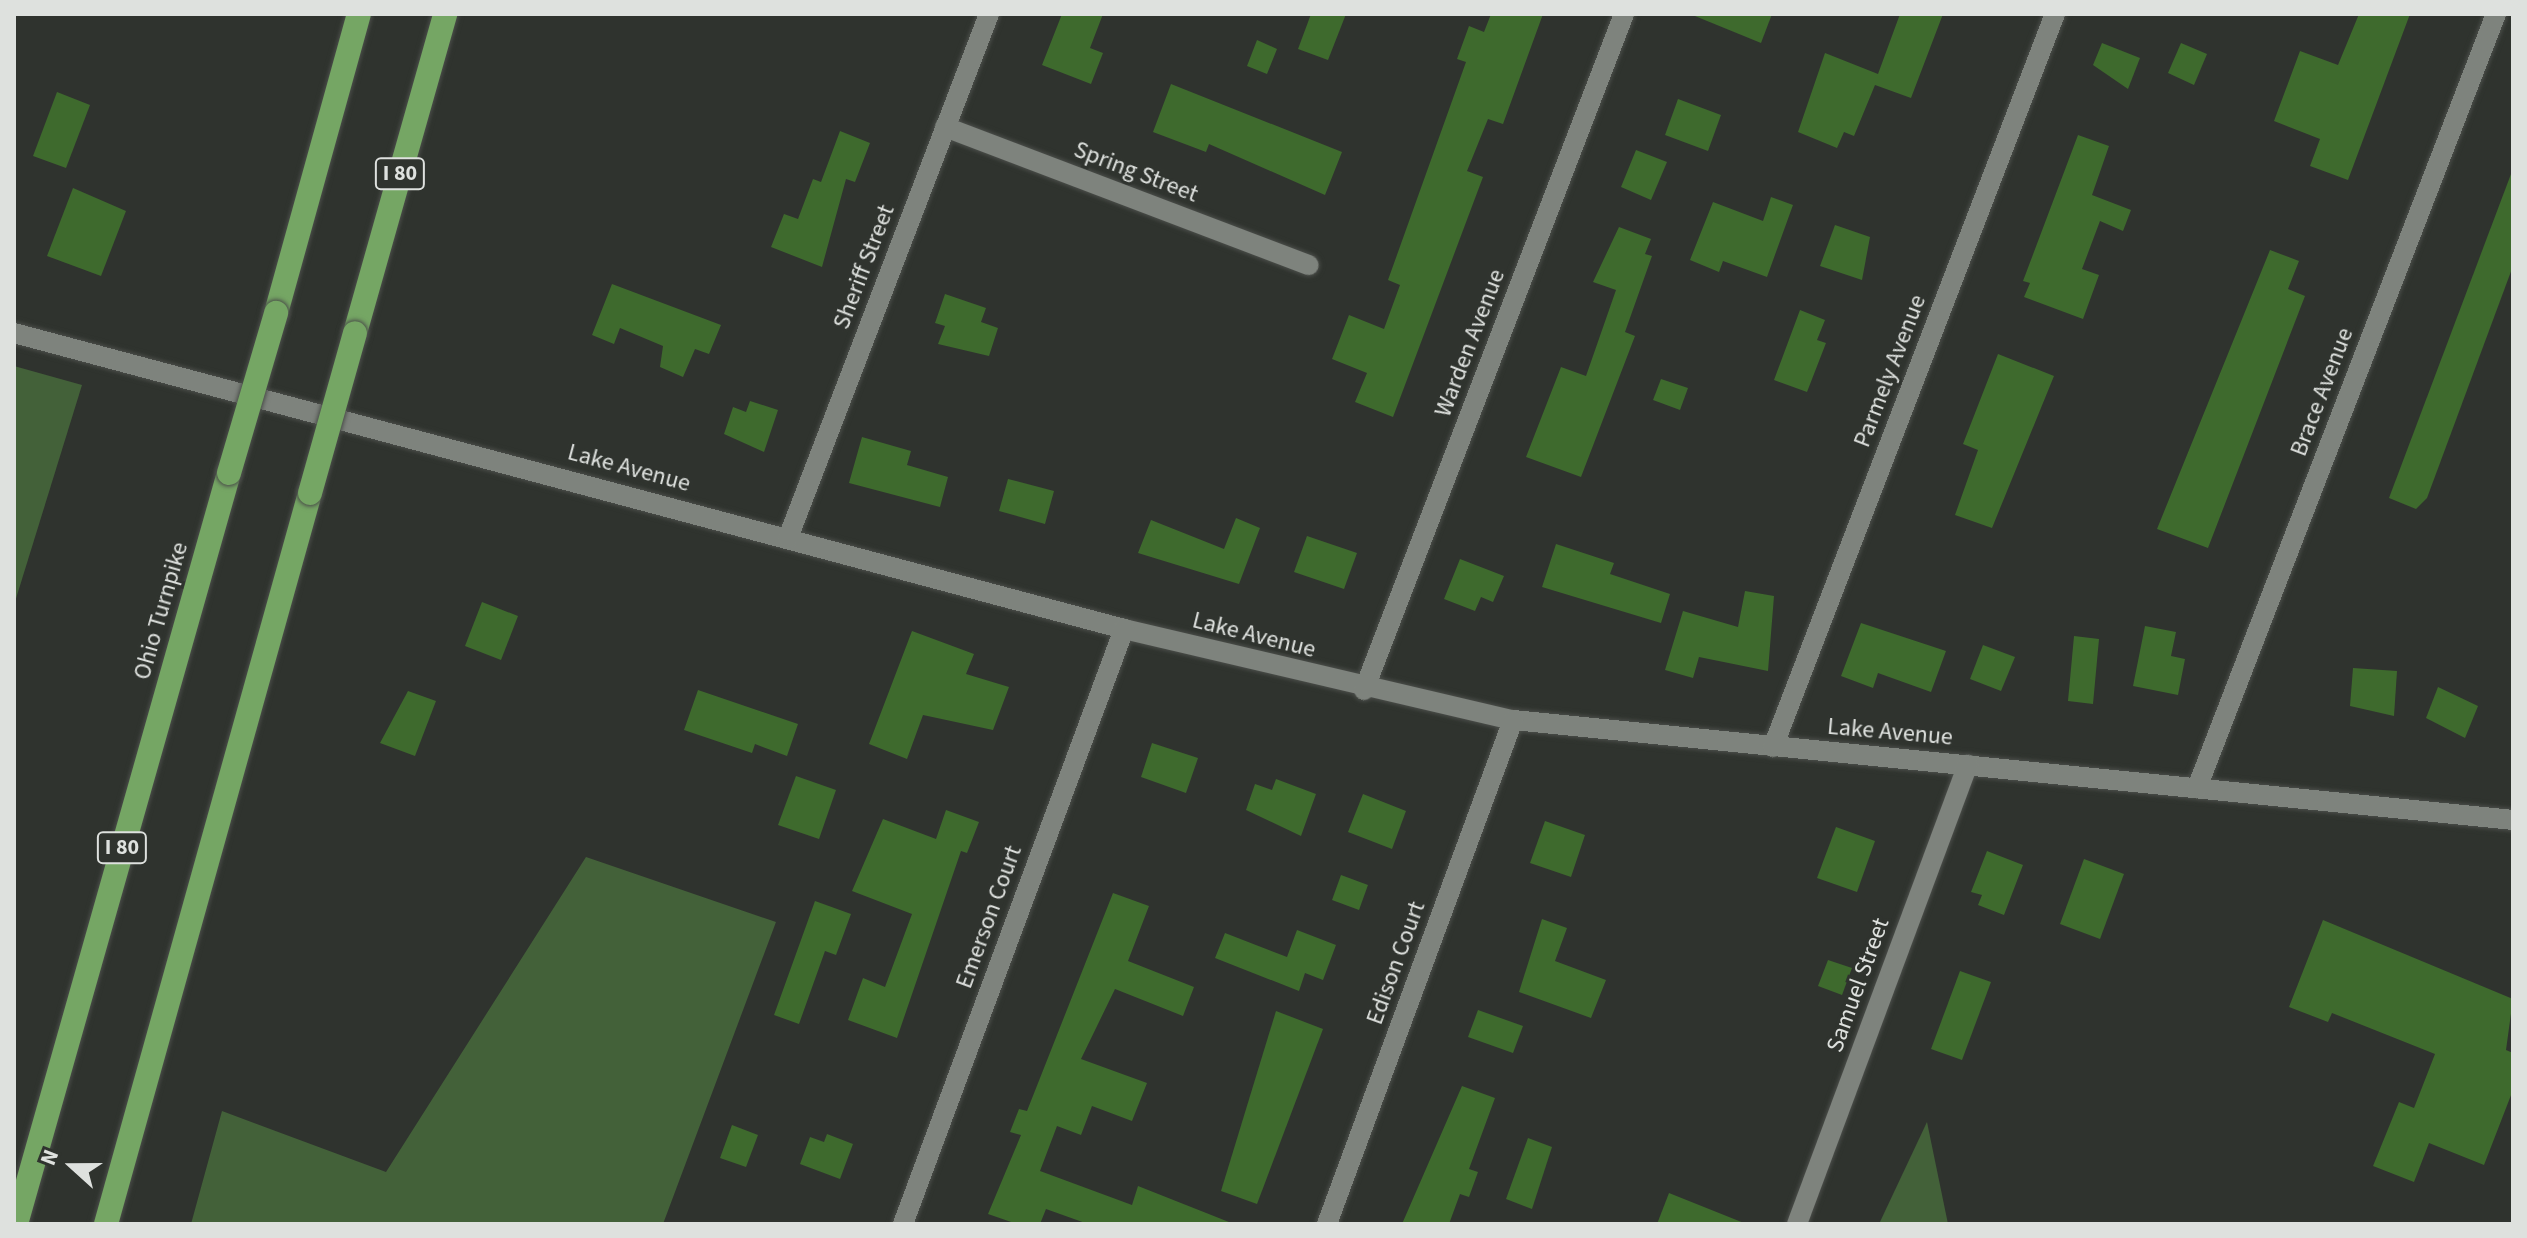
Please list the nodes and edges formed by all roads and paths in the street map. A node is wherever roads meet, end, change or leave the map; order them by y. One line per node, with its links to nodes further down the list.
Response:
1 (359, 14): 18 (highway, Ohio Turnpike / I 80, bridge)
2 (445, 14): 19 (highway, I 80, bridge)
3 (989, 14): 7 (street, Sheriff Street)
4 (1624, 14): 12 (street, Warden Avenue)
5 (2055, 14): 14 (street, Parmely Avenue)
6 (2496, 14): 16 (street, Brace Avenue)
7 (945, 127): 8 (street, Spring Street); 10 (street, Sheriff Street)
8 (1309, 265)
9 (14, 333): 10 (street, Lake Avenue)
10 (788, 538): 11 (street, Lake Avenue)
11 (1124, 629): 12 (street, Lake Avenue); 20 (street, Emerson Court)
12 (1364, 690): 13 (street, Lake Avenue)
13 (1513, 720): 14 (street, Lake Avenue); 21 (street, Edison Court)
14 (1773, 747): 15 (street, Lake Avenue)
15 (1968, 765): 16 (street, Lake Avenue); 22 (street, Samuel Street)
16 (2197, 788): 17 (street, Lake Avenue)
17 (2513, 820)
18 (16, 1224)
19 (106, 1224)
20 (903, 1224)
21 (1327, 1224)
22 (1797, 1224)

